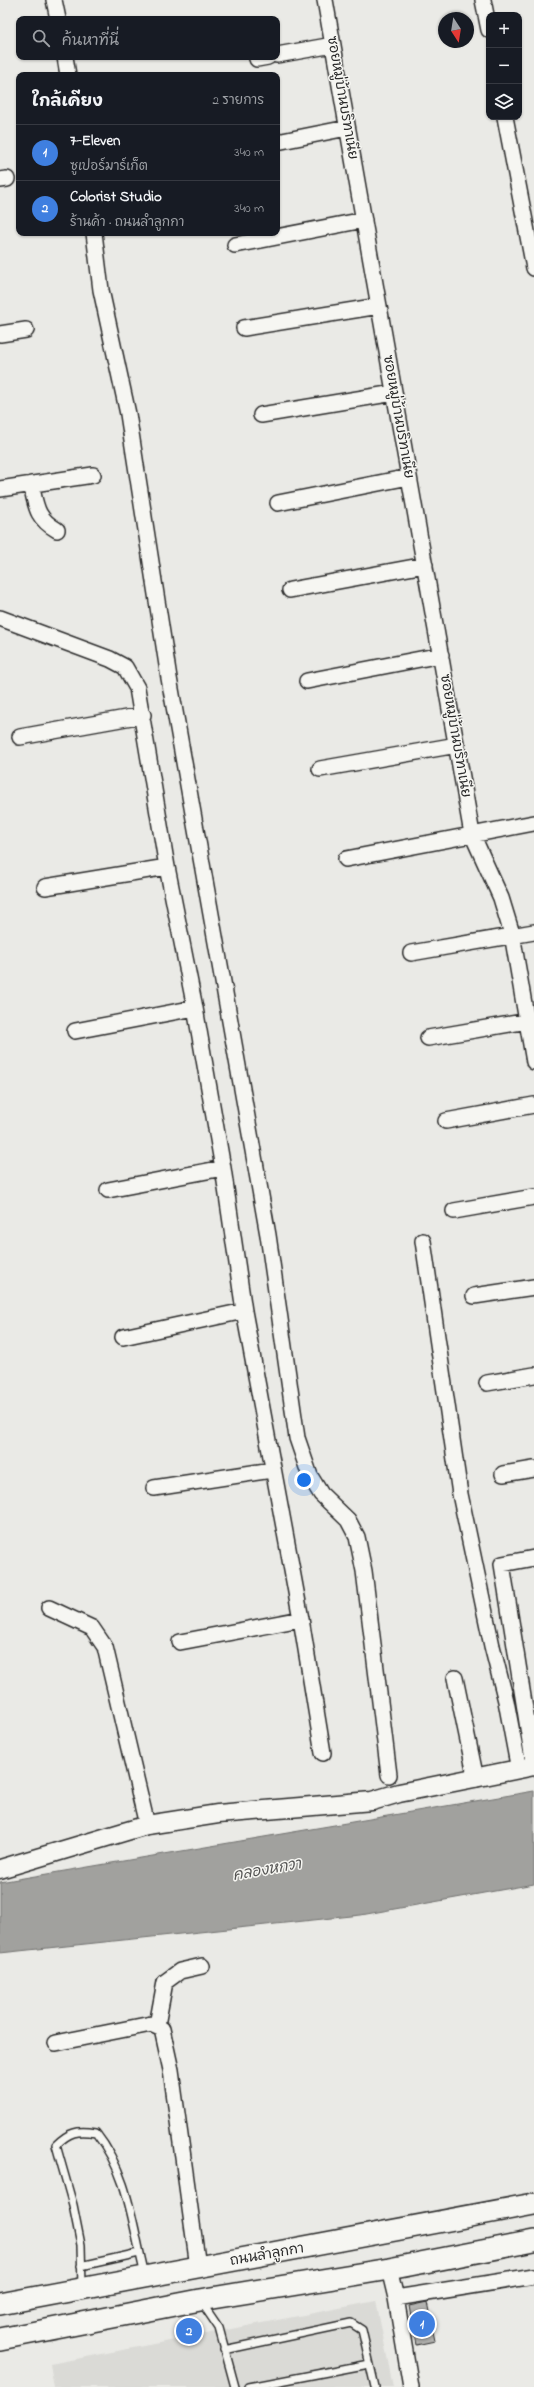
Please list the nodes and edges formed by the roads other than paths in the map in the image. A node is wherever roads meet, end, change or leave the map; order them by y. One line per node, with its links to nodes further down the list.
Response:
1 (54, 0): 5 (street)
2 (325, 0): 6 (street, ซอยหมู่บ้านบริทาเนีย)
3 (483, 0): 4 (street)
4 (486, 15)
5 (57, 16)
6 (333, 45): 7 (street); 11 (street, ซอยหมู่บ้านบริทาเนีย)
7 (280, 54)
8 (66, 60): 9 (street)
9 (68, 72)
10 (506, 120): 16 (street)
11 (347, 128): 12 (street); 13 (street, ซอยหมู่บ้านบริทาเนีย)
12 (280, 141)
13 (364, 220): 15 (street); 17 (street, ซอยหมู่บ้านบริทาเนีย)
14 (94, 236): 75 (street)
15 (235, 245)
16 (534, 268)
17 (379, 306): 18 (street); 21 (street, ซอยหมู่บ้านบริทาเนีย)
18 (244, 328)
19 (26, 330): 20 (street)
20 (0, 334)
21 (394, 393): 22 (street); 24 (street, ซอยหมู่บ้านบริทาเนีย)
22 (261, 415)
23 (93, 475): 25 (street)
24 (409, 477): 27 (street); 29 (street, ซอยหมู่บ้านบริทาเนีย)
25 (31, 484): 26 (street); 28 (street)
26 (0, 489)
27 (278, 503)
28 (57, 530)
29 (425, 565): 30 (street); 32 (street, ซอยหมู่บ้านบริทาเนีย)
30 (290, 590)
31 (0, 618): 34 (street)
32 (440, 655): 33 (street); 36 (street, ซอยหมู่บ้านบริทาเนีย)
33 (307, 681)
34 (143, 716): 35 (street); 41 (street)
35 (20, 737)
36 (457, 745): 37 (street); 39 (street, ซอยหมู่บ้านบริทาเนีย)
37 (320, 769)
38 (534, 822): 39 (street)
39 (472, 834): 40 (street); 44 (street, ซอยหมู่บ้านบริทาเนีย)
40 (346, 859)
41 (167, 867): 42 (street); 46 (street)
42 (45, 886)
43 (534, 932): 44 (street)
44 (512, 936): 45 (street); 47 (street, ซอยหมู่บ้านบริทาเนีย)
45 (411, 953)
46 (195, 1008): 48 (street); 53 (street)
47 (531, 1020): 49 (street); 50 (street, ซอยหมู่บ้านบริทาเนีย)
48 (75, 1031)
49 (428, 1038)
50 (534, 1062)
51 (534, 1105): 52 (street)
52 (446, 1121)
53 (223, 1168): 54 (street); 60 (street)
54 (108, 1190)
55 (534, 1197): 56 (street)
56 (454, 1211)
57 (423, 1241): 74 (street)
58 (534, 1287): 59 (street)
59 (474, 1296)
60 (244, 1312): 61 (street); 64 (street)
61 (123, 1337)
62 (534, 1375): 63 (street)
63 (487, 1383)
64 (272, 1470): 67 (street); 70 (street)
65 (534, 1470): 66 (street)
66 (504, 1474)
67 (154, 1488)
68 (534, 1558): 74 (street)
69 (49, 1608): 77 (street)
70 (301, 1619): 71 (street); 73 (street)
71 (180, 1642)
72 (455, 1678): 76 (street)
73 (323, 1753)
74 (529, 1767): 76 (street)
75 (389, 1775)
76 (476, 1779): 77 (street)
77 (147, 1825): 78 (street)
78 (0, 1869)
79 (202, 1966): 80 (street)
80 (157, 2025): 81 (street); 86 (street)
81 (56, 2043)
82 (534, 2204): 86 (main road, ถนนลำลูกกา)
83 (534, 2241): 87 (main road)
84 (139, 2253): 85 (lane); 85 (lane); 89 (lane)
85 (81, 2266): 90 (lane)
86 (198, 2267): 89 (main road, ถนนลำลูกกา)
87 (389, 2269): 91 (street); 92 (main road)
88 (534, 2276): 91 (street)
89 (146, 2278): 90 (main road, ถนนลำลูกกา)
90 (82, 2289): 93 (main road, ถนนลำลูกกา)
91 (396, 2298): 100 (street)
92 (200, 2300): 94 (main road); 95 (lane)
93 (0, 2304)
94 (0, 2338)
95 (224, 2350): 96 (lane); 97 (lane)
96 (369, 2364): 98 (lane); 99 (lane)
97 (235, 2387)
98 (249, 2387)
99 (375, 2387)
100 (411, 2387)

